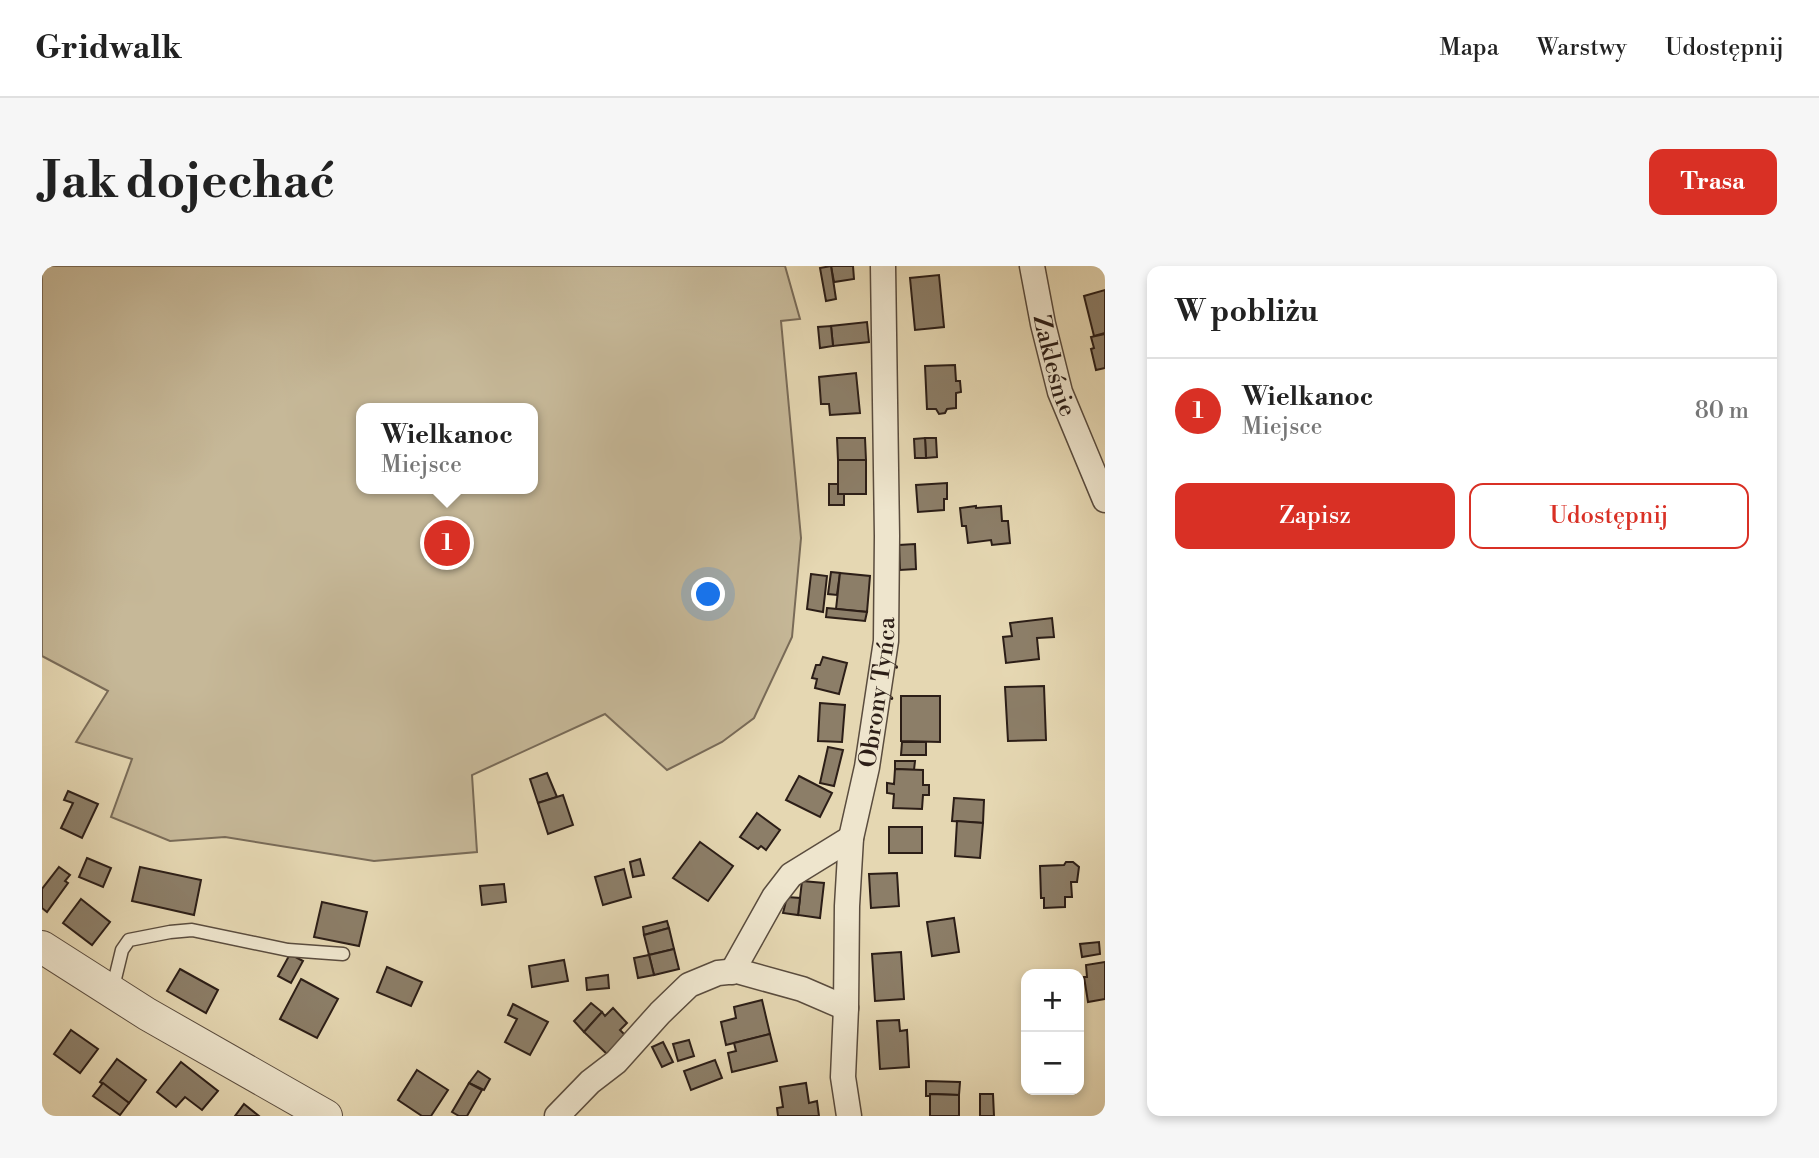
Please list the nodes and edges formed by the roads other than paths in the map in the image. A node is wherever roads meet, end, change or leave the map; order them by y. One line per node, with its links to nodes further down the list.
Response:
1 (883, 266): 4 (street, Obrony Tyńca)
2 (1032, 266): 3 (street, Zakleśnie)
3 (1105, 500)
4 (851, 838): 7 (street); 9 (street, Obrony Tyńca)
5 (42, 947): 8 (street)
6 (344, 954): 8 (lane)
7 (732, 972): 9 (street); 11 (street)
8 (112, 992): 10 (street)
9 (846, 1008): 12 (street, Obrony Tyńca)
10 (326, 1116)
11 (558, 1116)
12 (849, 1116)

